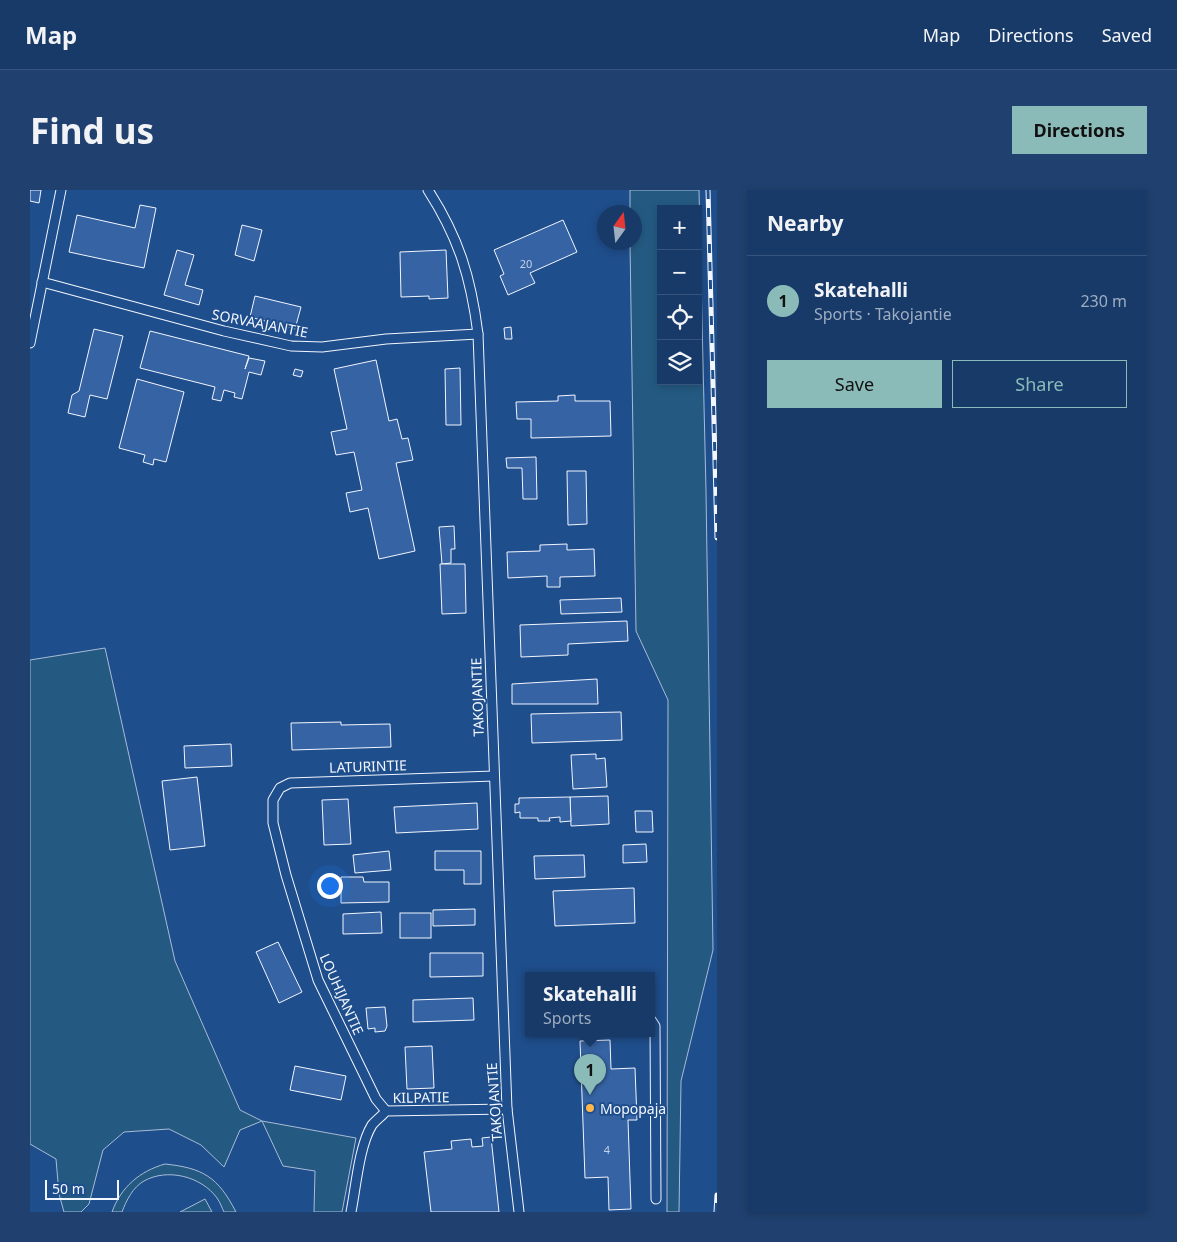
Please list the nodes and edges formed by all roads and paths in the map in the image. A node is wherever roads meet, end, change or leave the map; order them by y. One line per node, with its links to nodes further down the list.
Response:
1 (61, 190): 3 (street)
2 (428, 190): 4 (street, TAKOJANTIE)
3 (42, 282): 4 (street, SORVAAJANTIE); 5 (street)
4 (478, 334): 6 (street, TAKOJANTIE)
5 (30, 342)
6 (494, 776): 7 (street, LATURINTIE); 9 (street, TAKOJANTIE)
7 (273, 823): 10 (street, LOUHIJANTIE)
8 (655, 1026): 11 (street)
9 (506, 1109): 10 (street, KILPATIE); 13 (street, TAKOJANTIE)
10 (386, 1111): 12 (street, KILPATIE)
11 (656, 1199)
12 (351, 1212)
13 (519, 1212)

